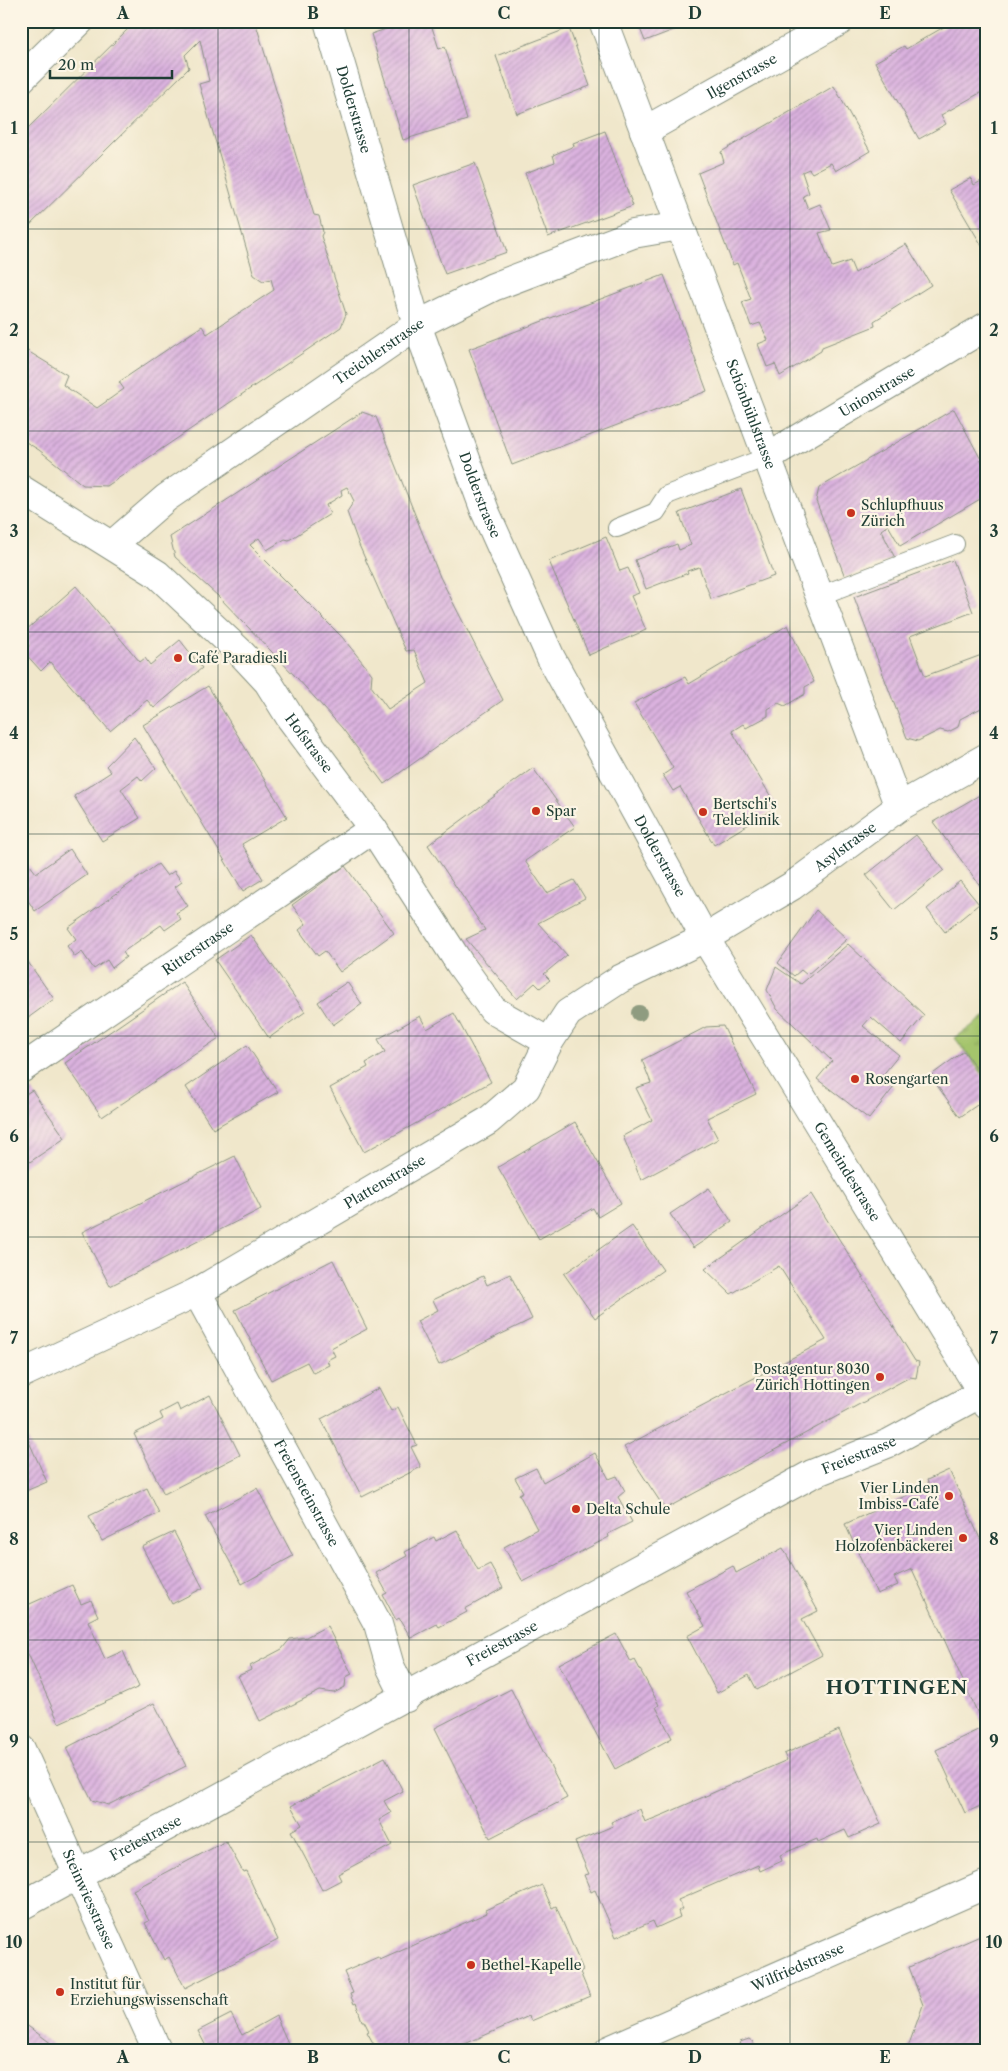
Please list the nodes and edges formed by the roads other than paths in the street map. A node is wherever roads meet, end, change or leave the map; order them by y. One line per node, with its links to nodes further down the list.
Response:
1 (80, 21): 5 (street)
2 (328, 21): 8 (street, Dolderstrasse)
3 (603, 21): 6 (street, Schönbühlstrasse)
4 (840, 21): 6 (street, Ilgenstrasse)
5 (21, 79)
6 (644, 131): 7 (street, Schönbühlstrasse)
7 (680, 226): 8 (street, Treichlerstrasse); 10 (street, Schönbühlstrasse)
8 (417, 325): 14 (street, Treichlerstrasse); 19 (street, Dolderstrasse)
9 (987, 326): 10 (street, Unionstrasse)
10 (767, 457): 12 (lane); 15 (street, Schönbühlstrasse)
11 (21, 489): 14 (street, Hofstrasse)
12 (617, 528)
13 (955, 544): 15 (lane)
14 (112, 545): 18 (street, Hofstrasse)
15 (819, 596): 17 (street, Schönbühlstrasse)
16 (987, 757): 17 (street, Asylstrasse)
17 (899, 807): 19 (street, Asylstrasse)
18 (373, 829): 20 (street, Hofstrasse); 21 (street, Ritterstrasse)
19 (705, 938): 20 (street, Plattenstrasse); 24 (street, Gemeindestrasse)
20 (549, 1042): 22 (street, Plattenstrasse)
21 (21, 1069)
22 (197, 1292): 23 (street, Plattenstrasse); 25 (street, Freiensteinstrasse)
23 (21, 1374)
24 (985, 1396): 25 (street, Freiestrasse)
25 (406, 1698): 27 (street, Freiestrasse)
26 (21, 1749): 27 (street, Steinwiesstrasse)
27 (79, 1875): 29 (street, Freiestrasse); 30 (street, Steinwiesstrasse)
28 (987, 1884): 31 (street, Wilfriedstrasse)
29 (21, 1906)
30 (157, 2050)
31 (609, 2050)

